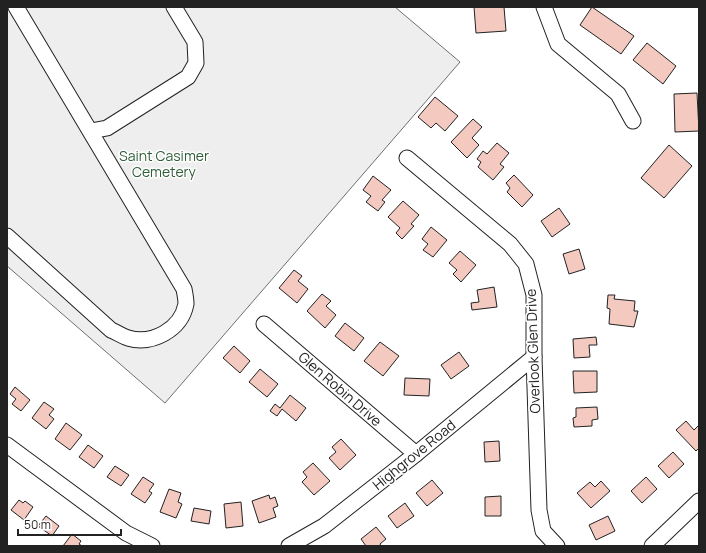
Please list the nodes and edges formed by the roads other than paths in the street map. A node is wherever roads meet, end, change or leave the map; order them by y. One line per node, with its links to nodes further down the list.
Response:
1 (16, 7): 5 (street)
2 (174, 7): 5 (street)
3 (544, 7): 4 (street)
4 (633, 121)
5 (91, 131): 7 (street)
6 (407, 158): 9 (street, Overlook Glen Drive)
7 (7, 236)
8 (264, 324): 11 (street, Glen Robin Drive)
9 (534, 356): 11 (street, Highgrove Road); 15 (street, Overlook Glen Drive)
10 (7, 445): 13 (street)
11 (416, 454): 14 (street, Highgrove Road)
12 (699, 501): 16 (street)
13 (152, 546)
14 (289, 546)
15 (557, 546)
16 (652, 546)

